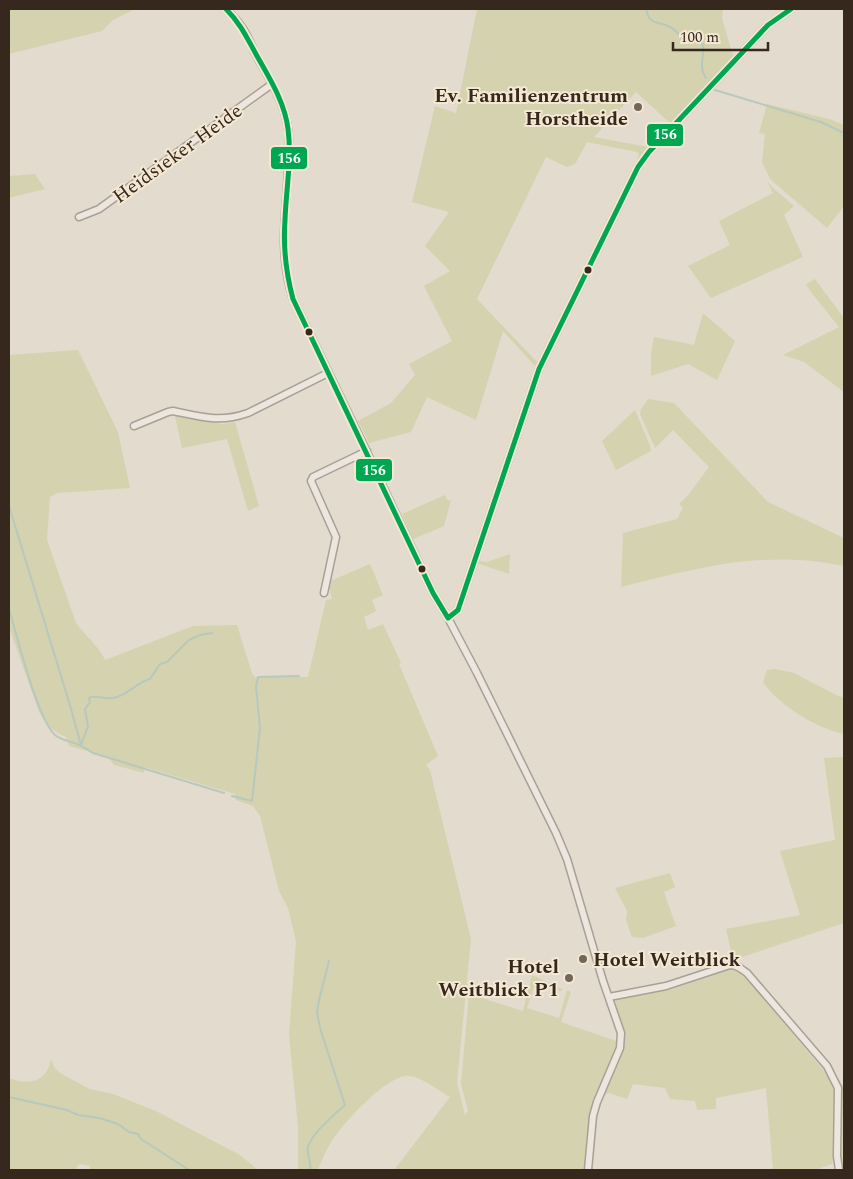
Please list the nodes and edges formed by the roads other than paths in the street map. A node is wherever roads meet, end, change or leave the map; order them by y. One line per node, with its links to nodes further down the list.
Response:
1 (226, 9): 3 (street)
2 (791, 9): 9 (street)
3 (272, 84): 4 (street, Heidsieker Heide); 5 (street)
4 (79, 216)
5 (328, 374): 6 (street); 7 (street)
6 (134, 426)
7 (367, 451): 8 (street); 9 (street)
8 (324, 593)
9 (448, 618): 10 (street)
10 (609, 997): 11 (street); 12 (street)
11 (588, 1170)
12 (839, 1170)

